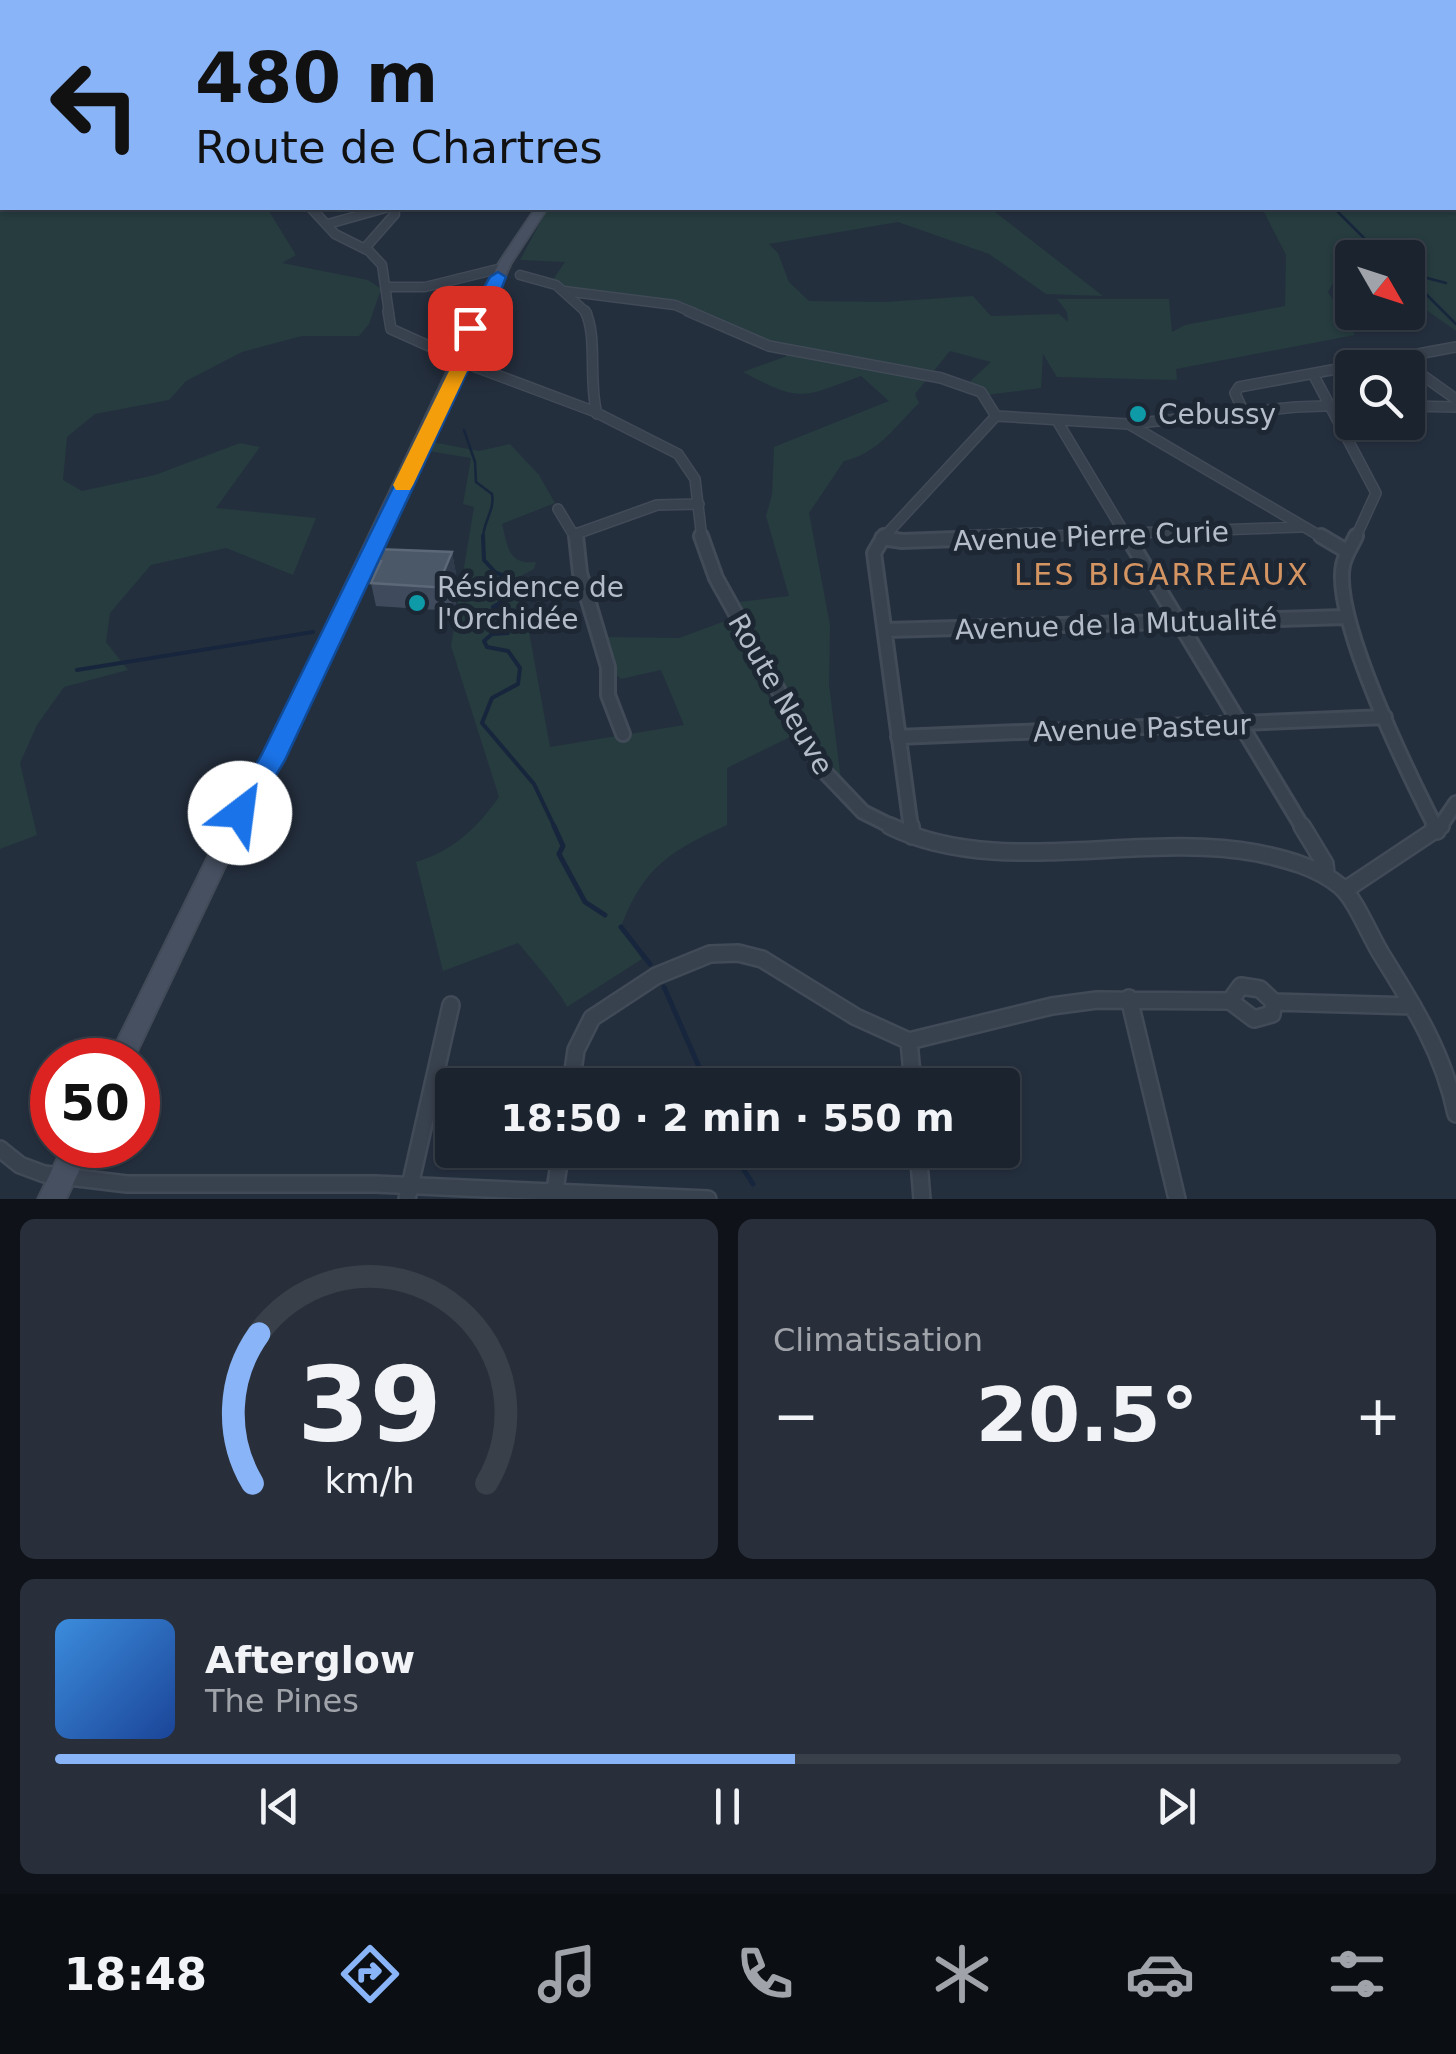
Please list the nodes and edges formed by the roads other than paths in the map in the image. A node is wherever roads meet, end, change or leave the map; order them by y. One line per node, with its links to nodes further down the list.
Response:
1 (314, 210): 5 (street)
2 (378, 210): 5 (street)
3 (540, 210): 8 (main road)
4 (394, 214): 6 (street)
5 (328, 224): 6 (street)
6 (367, 249): 7 (street); 10 (street)
7 (382, 249)
8 (500, 272): 10 (street); 14 (main road)
9 (520, 274): 11 (street)
10 (388, 287): 14 (street, Route Neuve)
11 (564, 291): 24 (street); 25 (street)
12 (1456, 347): 13 (street)
13 (1425, 353)
14 (460, 359): 24 (street, Route Neuve); 52 (main road)
15 (1335, 370): 16 (street)
16 (1313, 374): 19 (street); 23 (street)
17 (1425, 377): 18 (street)
18 (1456, 398)
19 (1330, 404): 20 (street); 23 (street); 34 (street)
20 (1335, 404)
21 (1425, 407): 22 (street)
22 (1456, 408)
23 (1244, 413): 27 (street)
24 (598, 414): 28 (street, Route Neuve)
25 (996, 416): 26 (street); 33 (street)
26 (1060, 424): 27 (street); 32 (street)
27 (1129, 424): 30 (street)
28 (699, 504): 31 (street); 44 (street, Route Neuve)
29 (558, 508): 31 (street)
30 (1300, 527): 32 (street, Avenue Pierre Curie); 34 (street)
31 (576, 534): 40 (street)
32 (1127, 536): 33 (street, Avenue Pierre Curie); 36 (street)
33 (882, 538): 37 (street)
34 (1348, 552): 35 (street)
35 (1344, 616): 36 (street, Avenue de la Mutualité); 38 (street)
36 (1180, 622): 37 (street, Avenue de la Mutualité); 39 (street)
37 (887, 630): 41 (street)
38 (1385, 717): 39 (street, Avenue Pasteur); 43 (street)
39 (1242, 726): 41 (street, Avenue Pasteur); 45 (street)
40 (623, 734)
41 (898, 736): 44 (street)
42 (1456, 804): 43 (street)
43 (1437, 832): 46 (street)
44 (912, 836): 45 (street, Route Neuve)
45 (1326, 874): 46 (street)
46 (1345, 890): 51 (street)
47 (1129, 998): 48 (street); 53 (street); 66 (street)
48 (1230, 1001): 49 (street); 49 (street)
49 (1274, 1002): 51 (street)
50 (451, 1005): 62 (street)
51 (1412, 1006): 56 (street)
52 (131, 1038)
53 (909, 1041): 54 (street); 55 (street)
54 (573, 1068)
55 (911, 1068)
56 (1456, 1114)
57 (0, 1149): 60 (street)
58 (558, 1168): 61 (street)
59 (919, 1168): 65 (street)
60 (57, 1188): 62 (street)
61 (554, 1190): 62 (street); 63 (street)
62 (408, 1192)
63 (684, 1199): 64 (street)
64 (708, 1199)
65 (922, 1199)
66 (1177, 1199)

